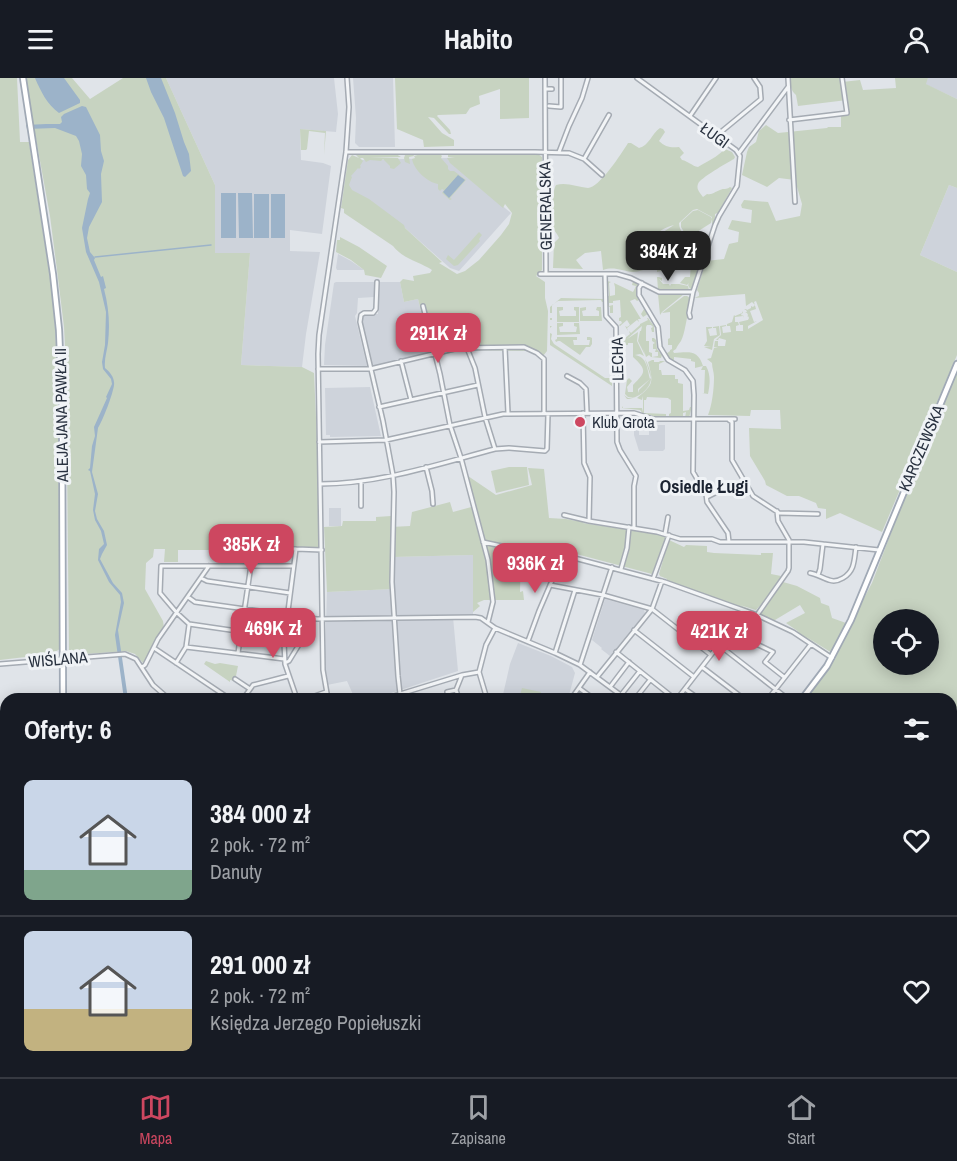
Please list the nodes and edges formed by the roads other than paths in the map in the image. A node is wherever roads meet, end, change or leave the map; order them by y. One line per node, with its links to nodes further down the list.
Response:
1 (22, 78): 128 (main road, ALEJA JANA PAWŁA II)
2 (347, 78): 21 (street)
3 (545, 78): 14 (street, GENERALSKA)
4 (561, 78): 11 (street)
5 (588, 78): 23 (street)
6 (637, 78): 18 (street, ŁUGI)
7 (716, 78): 18 (street)
8 (754, 78): 20 (street)
9 (788, 78): 13 (street)
10 (842, 78): 19 (street)
11 (561, 84): 12 (street); 16 (street)
12 (566, 84)
13 (788, 87): 19 (street); 24 (street)
14 (545, 89): 15 (street); 22 (street, GENERALSKA)
15 (552, 89)
16 (549, 106)
17 (609, 115): 25 (street)
18 (690, 116): 20 (street, ŁUGI)
19 (789, 120): 27 (street)
20 (716, 136): 24 (street, ŁUGI)
21 (346, 152): 22 (street); 41 (street)
22 (545, 152): 23 (street); 29 (street, GENERALSKA)
23 (559, 152): 25 (street)
24 (739, 153): 33 (street, ŁUGI)
25 (584, 159): 26 (street)
26 (602, 175)
27 (795, 202)
28 (540, 274): 29 (street)
29 (546, 274): 30 (street, GENERALSKA)
30 (605, 274): 32 (street, GENERALSKA); 51 (street, LECHA)
31 (376, 282): 42 (street)
32 (642, 283): 33 (street, GENERALSKA); 55 (street)
33 (693, 292): 35 (street, ŁUGI)
34 (423, 306): 38 (street)
35 (690, 317)
36 (467, 348): 37 (street); 38 (street); 44 (street)
37 (505, 348): 48 (street); 49 (street)
38 (435, 354): 39 (street); 45 (street)
39 (401, 362): 42 (street); 46 (street)
40 (957, 363): 85 (main road, KARCZEWSKA)
41 (318, 369): 42 (street); 58 (street)
42 (370, 369): 47 (street)
43 (567, 376): 50 (street)
44 (478, 385): 45 (street); 52 (street)
45 (444, 393): 46 (street); 56 (street)
46 (411, 400): 47 (street)
47 (380, 407): 57 (street)
48 (508, 413): 49 (street); 52 (street)
49 (546, 413): 50 (street); 59 (street)
50 (585, 413): 51 (street); 73 (street)
51 (617, 413): 55 (street); 75 (street, LECHA)
52 (485, 417): 56 (street); 59 (street)
53 (728, 419): 54 (street); 55 (street); 65 (street)
54 (735, 419)
55 (694, 420): 66 (street)
56 (450, 425): 57 (street); 60 (street)
57 (386, 440): 58 (street); 62 (street)
58 (319, 442): 64 (street)
59 (495, 449): 60 (street)
60 (461, 458): 61 (street); 77 (street)
61 (426, 467): 62 (street); 67 (street)
62 (393, 475): 63 (street); 109 (street)
63 (360, 481): 64 (street); 68 (street)
64 (320, 484): 84 (street)
65 (746, 485): 66 (street); 69 (street)
66 (707, 497): 78 (street)
67 (433, 504)
68 (361, 506)
69 (777, 511): 70 (street); 79 (street)
70 (818, 514)
71 (564, 515): 73 (street)
72 (668, 517): 76 (street)
73 (589, 521): 74 (street)
74 (629, 527): 75 (street); 91 (street)
75 (634, 528): 76 (street)
76 (667, 535): 78 (street); 95 (street)
77 (483, 542): 86 (street); 111 (street)
78 (729, 542): 79 (street)
79 (789, 542): 80 (street); 108 (street)
80 (823, 544): 81 (street); 93 (street)
81 (856, 547): 85 (street); 93 (street)
82 (296, 549): 83 (street); 84 (street); 89 (street)
83 (254, 550)
84 (321, 550): 110 (street)
85 (879, 550): 127 (main road, KARCZEWSKA)
86 (563, 555): 90 (street); 97 (street)
87 (210, 565): 88 (street); 94 (street); 106 (street)
88 (251, 565): 89 (street); 98 (street)
89 (293, 566): 100 (street)
90 (612, 567): 91 (street); 101 (street)
91 (621, 569): 95 (street)
92 (810, 573): 93 (street)
93 (818, 574)
94 (201, 578): 98 (street); 102 (street)
95 (653, 579): 96 (street)
96 (662, 581): 104 (street); 105 (street)
97 (550, 585): 99 (street); 118 (street)
98 (248, 587): 100 (street); 103 (street)
99 (575, 590): 101 (street); 125 (street)
100 (290, 593): 107 (street)
101 (603, 595): 104 (street); 133 (street)
102 (188, 597): 103 (street); 106 (street)
103 (244, 609): 107 (street); 115 (street)
104 (652, 609): 114 (street); 126 (street)
105 (745, 611): 108 (street); 116 (street)
106 (177, 613): 112 (street); 122 (street)
107 (287, 615): 110 (street); 117 (street)
108 (757, 615): 119 (street)
109 (394, 618): 110 (street); 111 (street); 159 (street)
110 (323, 619): 152 (street)
111 (488, 622): 113 (street)
112 (189, 624): 115 (street); 121 (street)
113 (495, 628): 118 (street); 137 (street)
114 (634, 630): 123 (street); 143 (street)
115 (242, 631): 117 (street); 124 (street)
116 (730, 631): 120 (street); 141 (street)
117 (284, 637): 129 (street); 129 (street)
118 (528, 641): 125 (street)
119 (811, 644): 127 (street); 141 (street)
120 (719, 645): 126 (street); 150 (street)
121 (186, 647): 124 (street); 131 (street)
122 (153, 648): 131 (street); 134 (street)
123 (616, 652): 130 (street); 142 (street)
124 (238, 653): 129 (street)
125 (555, 653): 133 (street)
126 (711, 655): 135 (street)
127 (832, 658): 175 (main road, KARCZEWSKA)
128 (63, 659): 132 (street, WIŚLANA); 134 (street, WIŚLANA); 153 (main road, ALEJA JANA PAWŁA II)
129 (284, 661): 140 (street)
130 (629, 662): 136 (street); 146 (street)
131 (176, 663): 155 (street)
132 (0, 664)
133 (580, 665): 138 (street)
134 (142, 667): 154 (street)
135 (702, 667): 143 (street); 172 (street)
136 (640, 671): 145 (street); 167 (street)
137 (479, 672): 139 (street); 163 (street)
138 (590, 672): 142 (street); 147 (street)
139 (462, 675): 151 (street); 160 (street)
140 (288, 676): 148 (street); 157 (street)
141 (784, 676): 150 (street)
142 (597, 677): 146 (street)
143 (694, 678): 149 (street)
144 (235, 679): 148 (street)
145 (650, 680): 168 (street); 169 (street)
146 (610, 687): 166 (street)
147 (579, 688): 164 (street); 165 (street)
148 (250, 689): 156 (street)
149 (686, 689): 170 (street); 171 (street)
150 (775, 689): 173 (street); 174 (street)
151 (456, 690): 161 (street); 162 (street)
152 (326, 692): 158 (street)
153 (63, 693)
154 (162, 693)
155 (221, 693)
156 (247, 693)
157 (295, 693)
158 (323, 693)
159 (400, 693)
160 (403, 693)
161 (447, 693)
162 (457, 693)
163 (485, 693)
164 (575, 693)
165 (586, 693)
166 (618, 693)
167 (623, 693)
168 (640, 693)
169 (668, 693)
170 (682, 693)
171 (691, 693)
172 (736, 693)
173 (772, 693)
174 (780, 693)
175 (806, 693)

